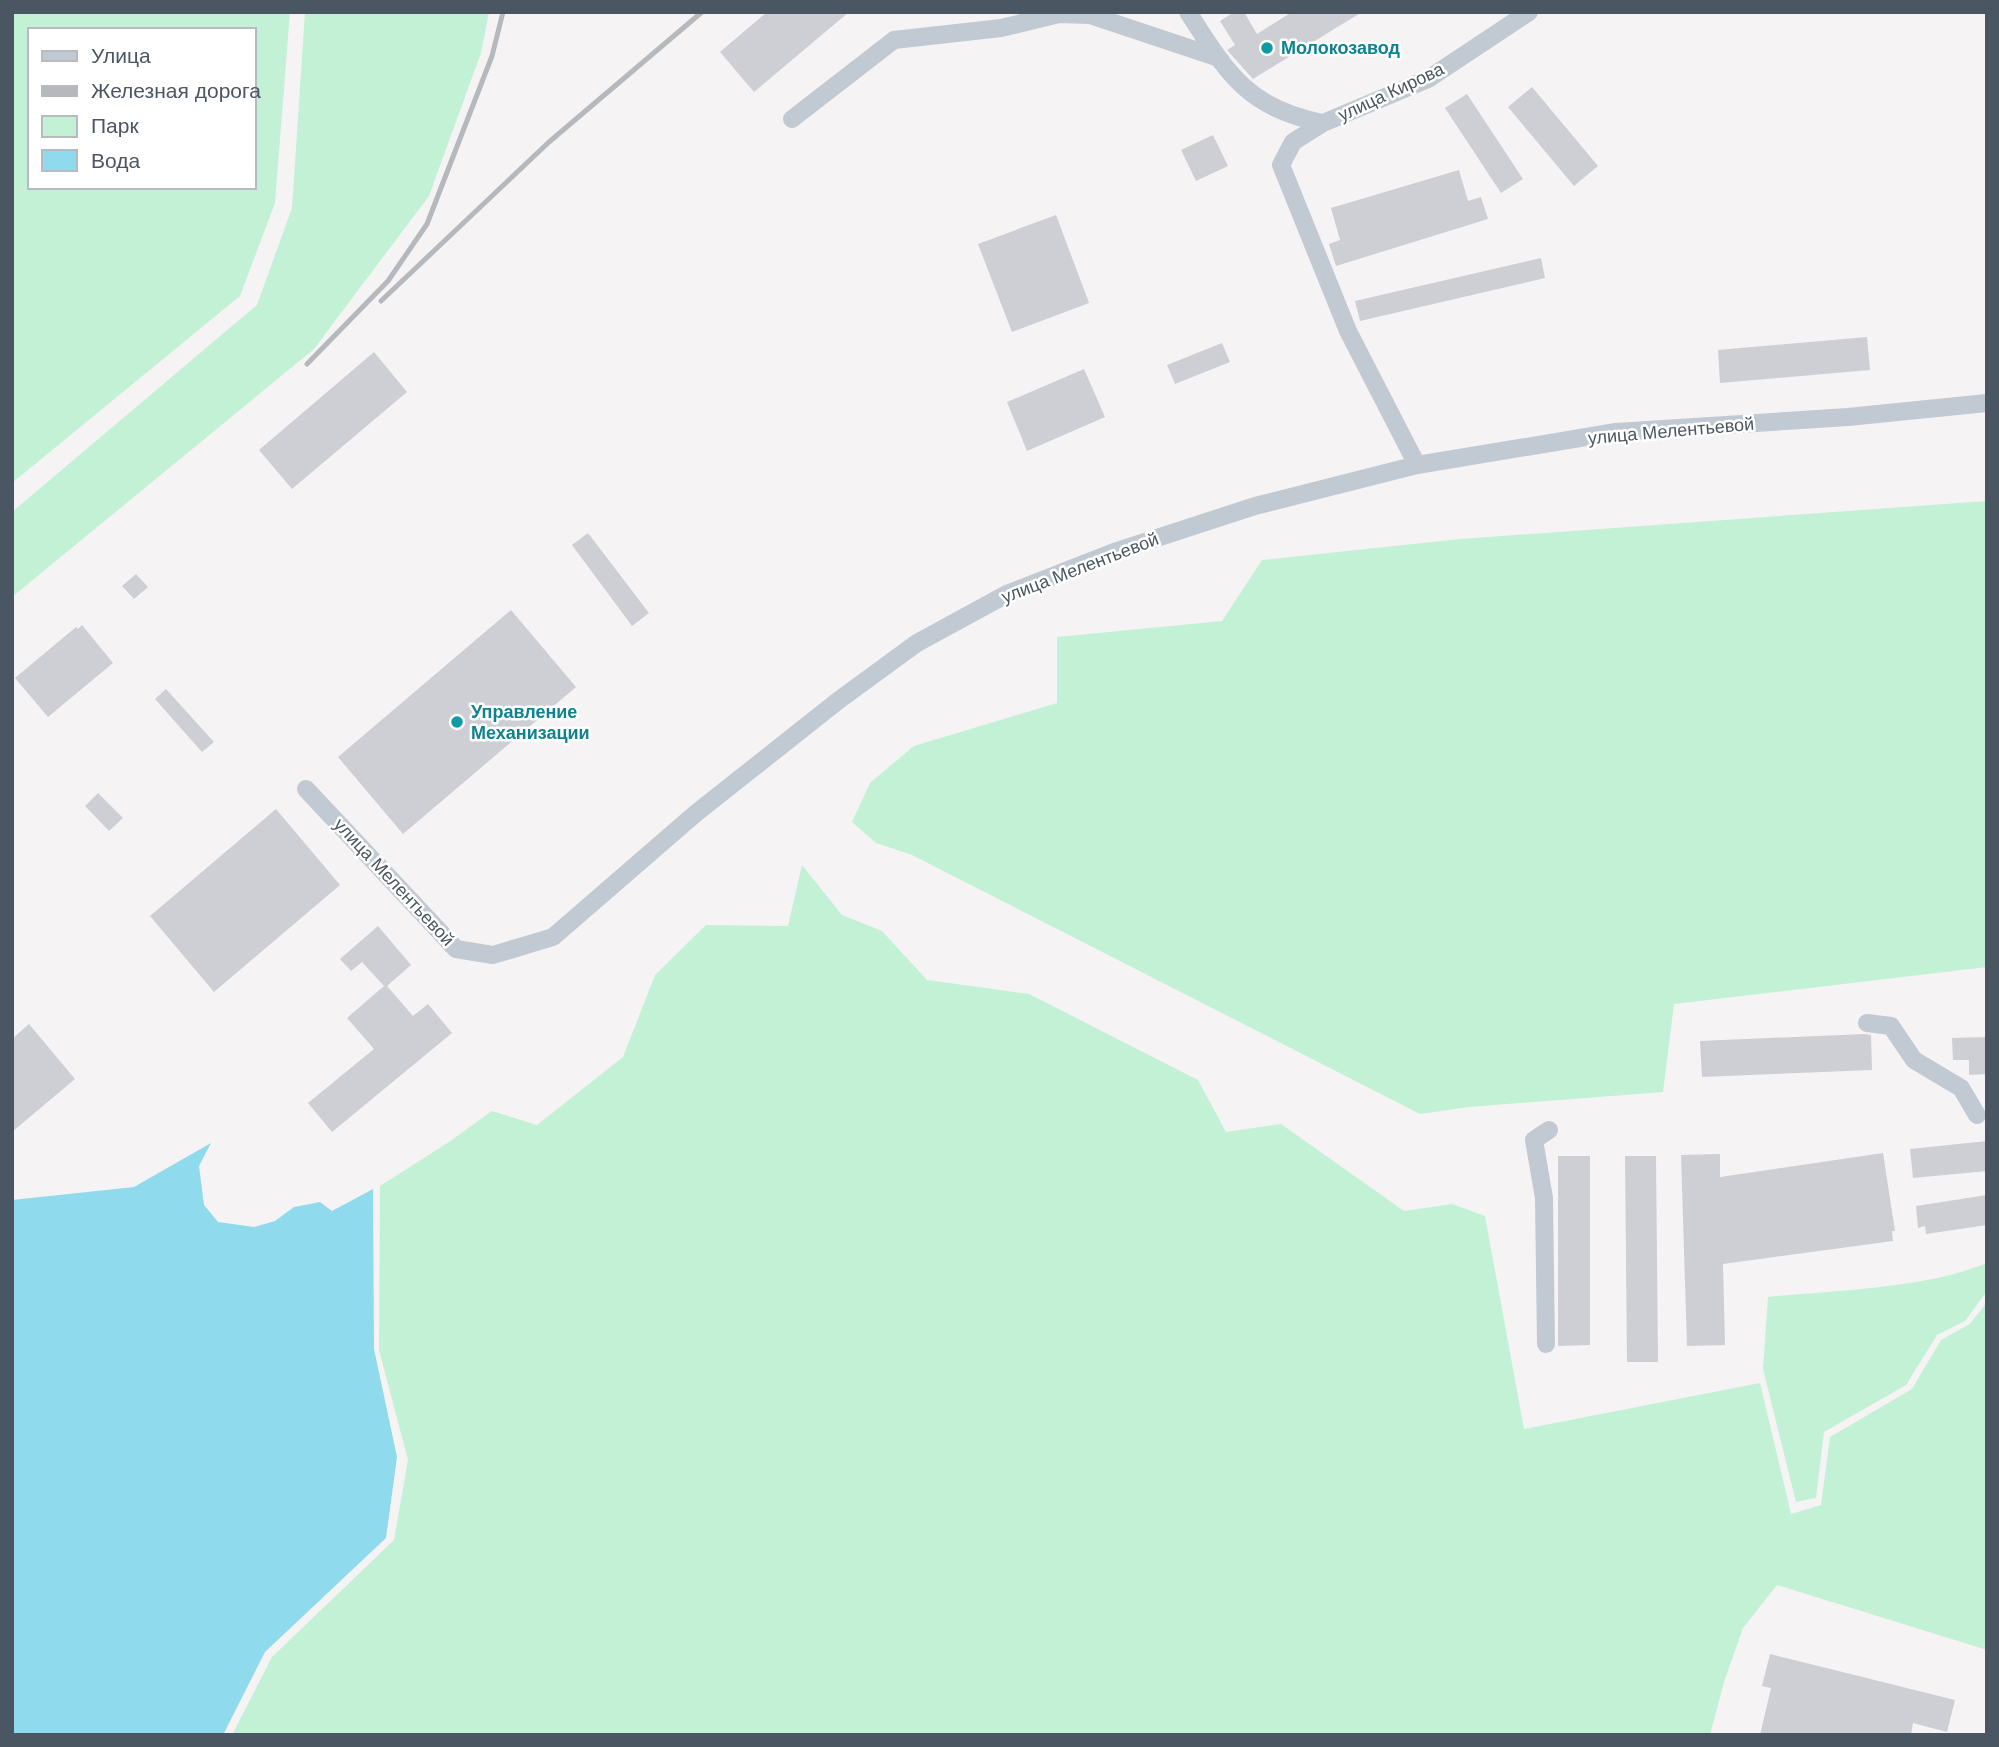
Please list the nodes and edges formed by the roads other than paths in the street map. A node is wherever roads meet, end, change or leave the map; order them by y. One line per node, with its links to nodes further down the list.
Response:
1 (1188, 12): 3 (street)
2 (1529, 12): 5 (street, улица Кирова)
3 (1216, 57): 4 (street); 5 (street)
4 (792, 119)
5 (1323, 123): 7 (street, улица Кирова)
6 (1987, 403): 7 (street, улица Мелентьевой)
7 (1417, 465): 8 (street, улица Мелентьевой)
8 (306, 789)
9 (1867, 1023): 10 (street)
10 (1977, 1115)
11 (1549, 1130): 12 (street)
12 (1546, 1344)

